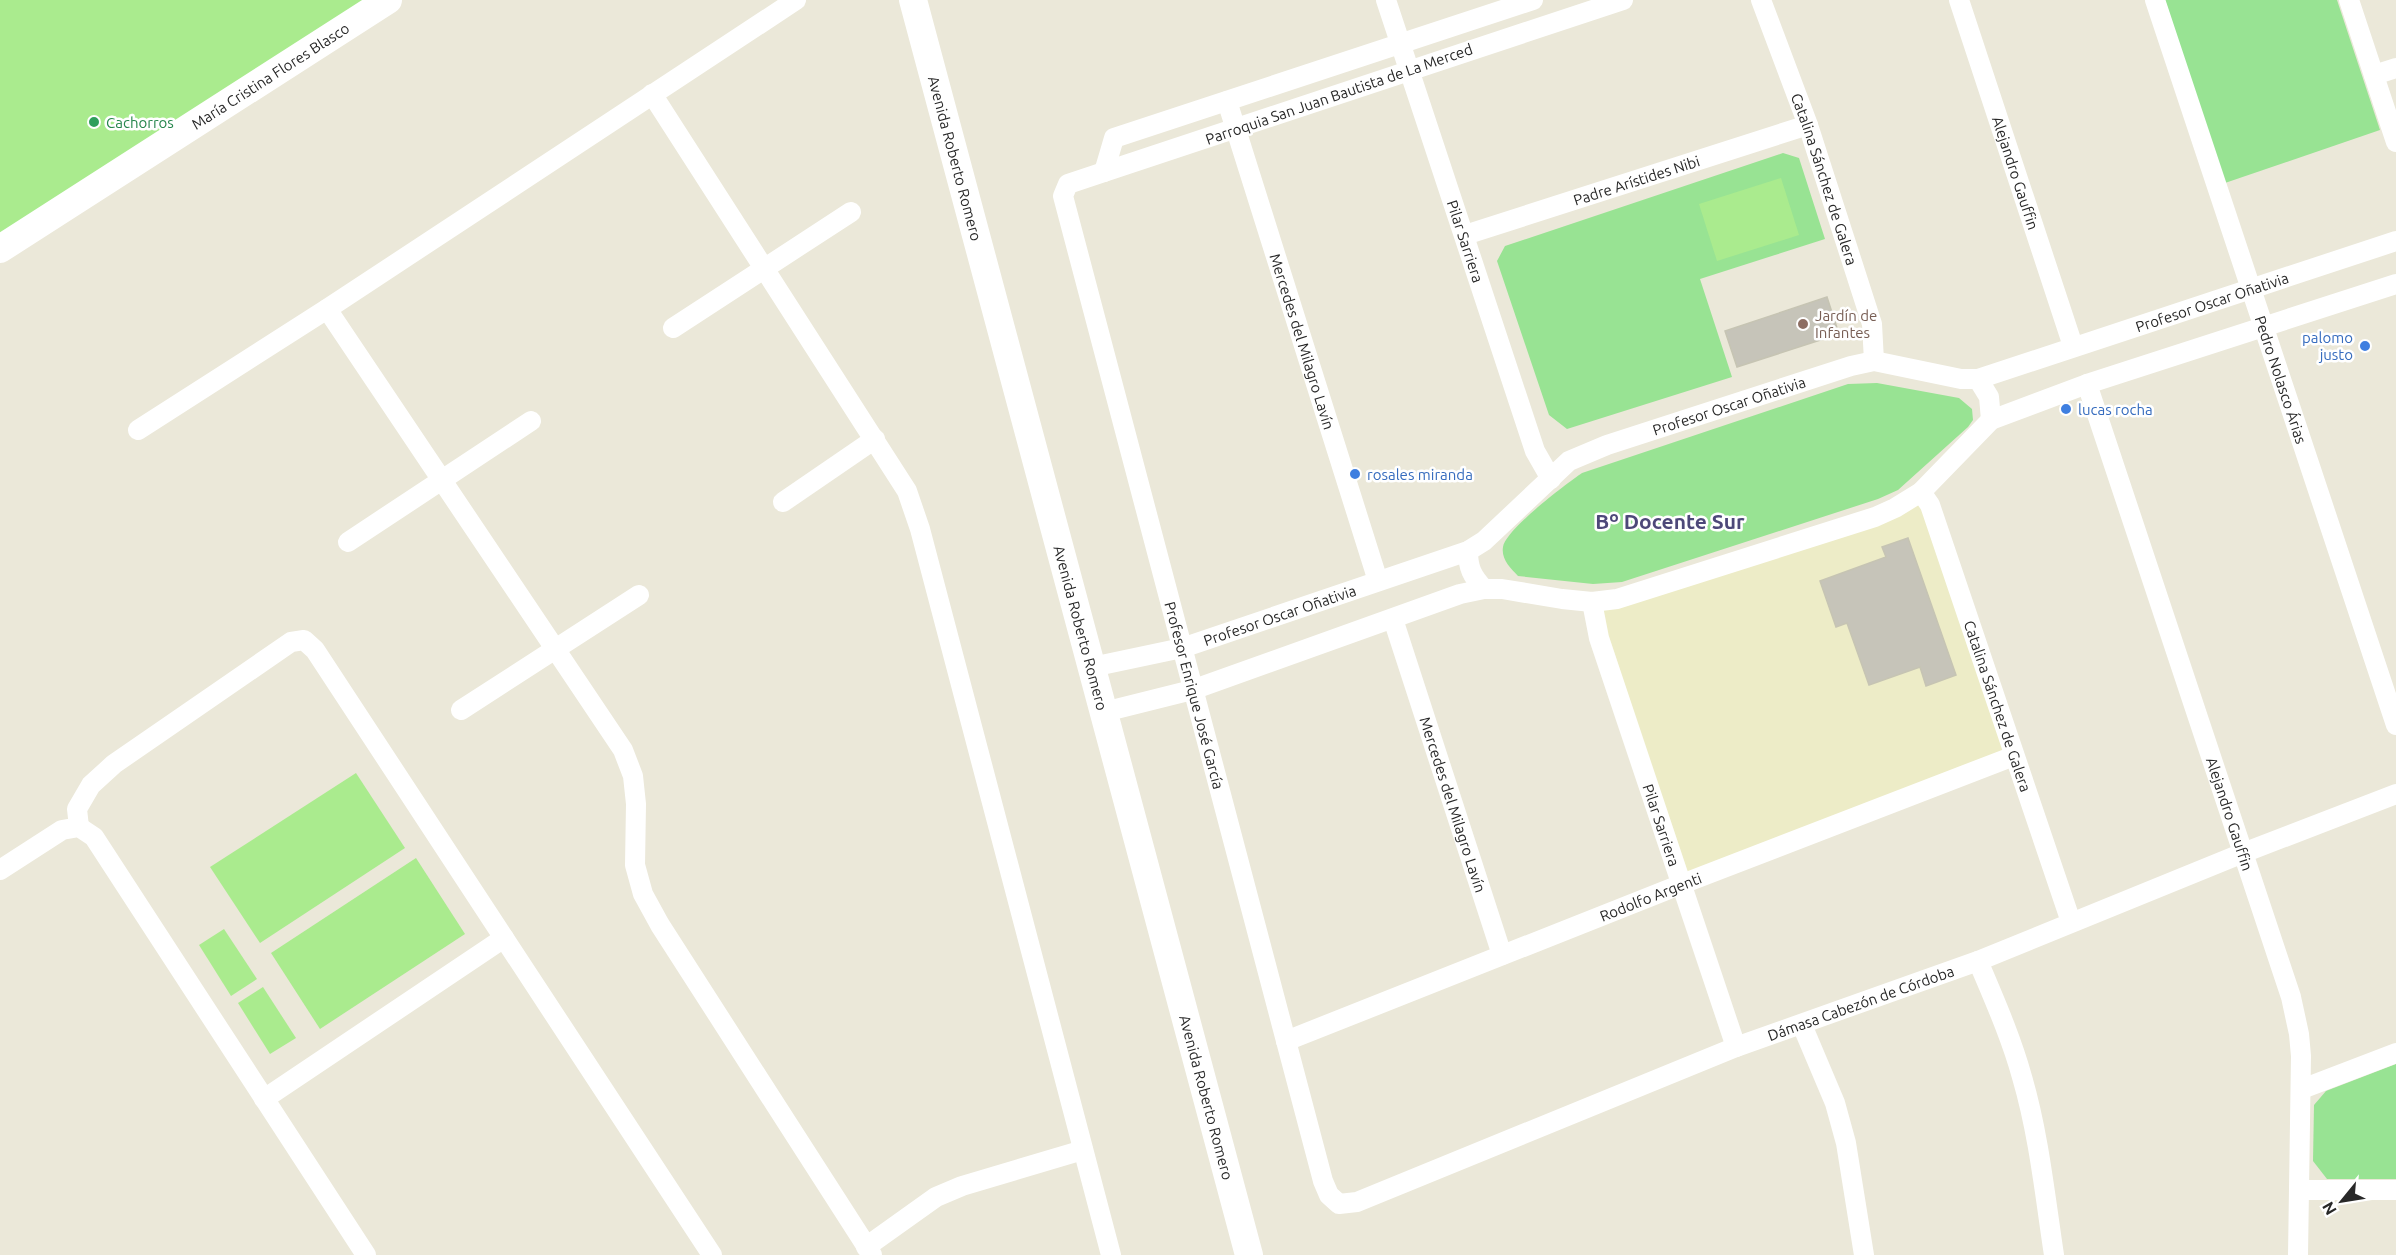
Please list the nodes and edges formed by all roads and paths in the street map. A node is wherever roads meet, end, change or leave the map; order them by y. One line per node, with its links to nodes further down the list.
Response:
1 (388, 0): 25 (main road, María Cristina Flores Blasco)
2 (796, 0): 15 (street)
3 (914, 0): 53 (main road, Avenida Roberto Romero)
4 (1386, 0): 11 (street, Pilar Sarriera)
5 (1533, 0): 11 (street)
6 (1623, 0): 13 (street, Parroquia San Juan Bautista de La Merced)
7 (1761, 0): 17 (street, Catalina Sánchez de Galera)
8 (1959, 0): 32 (street, Alejandro Gauffin)
9 (2155, 0): 28 (street, Pedro Nolasco Árias)
10 (2349, 0): 14 (street)
11 (1401, 44): 13 (street, Pilar Sarriera); 16 (street)
12 (2396, 68): 14 (street)
13 (1409, 70): 18 (street, Parroquia San Juan Bautista de La Merced); 23 (street, Pilar Sarriera)
14 (2374, 75): 19 (street)
15 (652, 94): 26 (street); 29 (street)
16 (1227, 101): 18 (street, Mercedes del Milagro Lavín); 20 (street)
17 (1808, 125): 23 (street, Padre Arístides Nibi); 33 (street, Catalina Sánchez de Galera)
18 (1236, 129): 20 (street, Parroquia San Juan Bautista de La Merced); 46 (street, Mercedes del Milagro Lavín)
19 (2396, 142)
20 (1104, 172): 21 (street, Parroquia San Juan Bautista de La Merced)
21 (1063, 196): 51 (street, Profesor Enrique José García)
22 (851, 212): 26 (street)
23 (1465, 235): 40 (street, Pilar Sarriera)
24 (2396, 241): 28 (street, Profesor Oscar Oñativia)
25 (0, 249)
26 (764, 268): 31 (street); 39 (street)
27 (2396, 284): 30 (street)
28 (2250, 290): 30 (street, Pedro Nolasco Árias); 32 (street, Profesor Oscar Oñativia)
29 (327, 309): 38 (street); 41 (street)
30 (2263, 327): 35 (street); 57 (street, Pedro Nolasco Árias)
31 (673, 328)
32 (2073, 346): 34 (street, Profesor Oscar Oñativia)
33 (1874, 361): 34 (street, Profesor Oscar Oñativia); 40 (street, Profesor Oscar Oñativia)
34 (1978, 379): 36 (street)
35 (2087, 384): 36 (street); 61 (street, Alejandro Gauffin)
36 (1991, 420): 42 (street)
37 (531, 421): 41 (street)
38 (138, 430)
39 (875, 440): 43 (street); 74 (street)
40 (1551, 479): 45 (street, Profesor Oscar Oñativia)
41 (441, 480): 44 (street); 52 (street)
42 (1921, 492): 49 (street); 58 (street, Catalina Sánchez de Galera)
43 (783, 502)
44 (348, 542)
45 (1468, 551): 46 (street, Profesor Oscar Oñativia); 47 (street)
46 (1378, 581): 51 (street, Profesor Oscar Oñativia)
47 (1484, 589): 49 (street); 50 (street)
48 (639, 595): 52 (street)
49 (1592, 602): 63 (street, Pilar Sarriera)
50 (1393, 619): 54 (street); 66 (street, Mercedes del Milagro Lavín)
51 (1182, 648): 53 (street, Profesor Oscar Oñativia); 54 (street, Profesor Enrique José García)
52 (555, 650): 55 (street); 78 (street)
53 (1092, 667): 56 (main road, Avenida Roberto Romero)
54 (1192, 690): 56 (street); 69 (street, Profesor Enrique José García)
55 (461, 710)
56 (1104, 712): 82 (main road, Avenida Roberto Romero)
57 (2396, 725)
58 (2014, 756): 63 (street, Rodolfo Argenti); 64 (street, Catalina Sánchez de Galera)
59 (2396, 794): 61 (street, Dámasa Cabezón de Córdoba)
60 (79, 827): 62 (street); 65 (street); 73 (street)
61 (2243, 853): 64 (street, Dámasa Cabezón de Córdoba); 72 (street, Alejandro Gauffin)
62 (0, 870)
63 (1682, 884): 66 (street, Rodolfo Argenti); 70 (street, Pilar Sarriera)
64 (2071, 922): 67 (street, Dámasa Cabezón de Córdoba)
65 (504, 938): 73 (street); 80 (street)
66 (1502, 955): 69 (street, Rodolfo Argenti)
67 (1978, 961): 68 (street, Dámasa Cabezón de Córdoba); 84 (street)
68 (1802, 1025): 70 (street, Dámasa Cabezón de Córdoba); 83 (street)
69 (1286, 1041): 77 (street, Profesor Enrique José García)
70 (1736, 1047): 77 (street, Dámasa Cabezón de Córdoba)
71 (2396, 1053): 72 (street)
72 (2302, 1089): 75 (street, Alejandro Gauffin)
73 (264, 1099): 79 (street)
74 (1083, 1150): 78 (street); 81 (street)
75 (2300, 1190): 76 (street); 85 (street, Alejandro Gauffin)
76 (2396, 1190)
77 (1329, 1195)
78 (869, 1251)
79 (366, 1255)
80 (712, 1255)
81 (1111, 1255)
82 (1249, 1255)
83 (1864, 1255)
84 (2054, 1255)
85 (2298, 1255)

